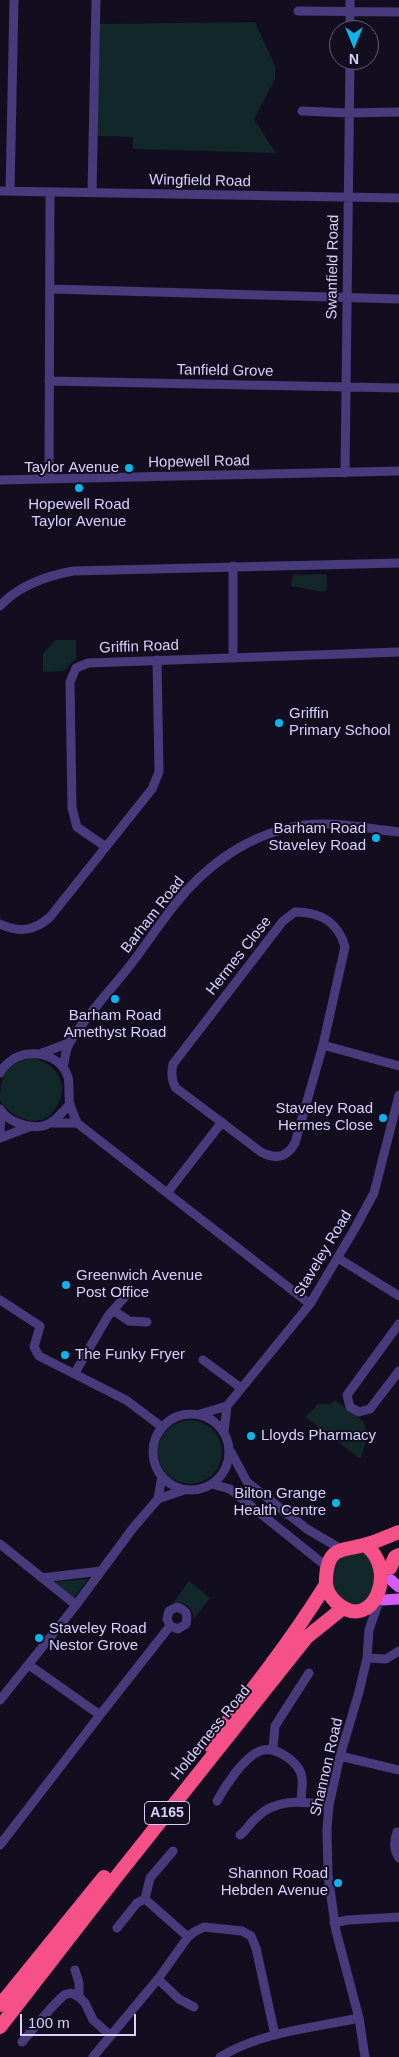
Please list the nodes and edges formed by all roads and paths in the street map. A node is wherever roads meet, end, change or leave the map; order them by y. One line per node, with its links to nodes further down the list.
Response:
1 (14, 0): 13 (street)
2 (96, 0): 15 (street)
3 (350, 0): 5 (street)
4 (298, 10): 5 (street)
5 (350, 12): 6 (street); 7 (street)
6 (399, 12)
7 (350, 20)
8 (350, 70): 11 (street, Swanfield Road)
9 (302, 111): 11 (street)
10 (399, 112): 11 (street)
11 (349, 113): 16 (street, Swanfield Road)
12 (0, 191): 13 (street, Wingfield Road)
13 (10, 191): 14 (street, Wingfield Road)
14 (50, 192): 15 (street, Wingfield Road); 18 (street)
15 (92, 193): 16 (street, Wingfield Road)
16 (347, 197): 17 (street, Wingfield Road); 19 (street, Swanfield Road)
17 (399, 198)
18 (51, 289): 19 (street); 21 (street)
19 (346, 298): 20 (street); 22 (street, Swanfield Road)
20 (399, 299)
21 (50, 381): 22 (street, Tanfield Grove); 26 (street)
22 (345, 387): 23 (street, Tanfield Grove); 25 (street, Swanfield Road)
23 (399, 388)
24 (399, 471): 25 (street, Hopewell Road)
25 (345, 473): 26 (street, Hopewell Road)
26 (49, 479): 27 (street, Hopewell Road)
27 (0, 480)
28 (399, 564): 29 (street)
29 (233, 566): 30 (street); 32 (street)
30 (2, 600)
31 (399, 652): 32 (street, Griffin Road)
32 (233, 658): 33 (street, Griffin Road)
33 (157, 660): 35 (street); 35 (street, Griffin Road)
34 (399, 832): 37 (street, Barham Road)
35 (106, 847): 36 (street)
36 (0, 924)
37 (69, 1044): 39 (street); 43 (street, Barham Road)
38 (323, 1045): 42 (street); 49 (street, Hermes Close); 49 (street, Hermes Close)
39 (42, 1053): 41 (street); 43 (street)
40 (0, 1058): 41 (street)
41 (12, 1060): 44 (street)
42 (399, 1066)
43 (63, 1068): 46 (street)
44 (0, 1073)
45 (399, 1095): 55 (street, Staveley Road)
46 (70, 1104): 48 (street); 50 (street)
47 (0, 1110): 51 (street); 52 (street)
48 (52, 1122): 50 (street); 51 (street)
49 (222, 1122): 54 (street)
50 (77, 1123): 54 (street)
51 (28, 1127): 53 (street)
52 (0, 1132)
53 (0, 1138)
54 (167, 1192): 59 (street)
55 (338, 1258): 57 (street); 59 (street, Staveley Road)
56 (131, 1290): 60 (street)
57 (399, 1296)
58 (0, 1300): 65 (street)
59 (310, 1304): 66 (street, Staveley Road)
60 (113, 1310): 61 (street); 65 (street)
61 (147, 1322)
62 (399, 1324): 64 (street)
63 (203, 1360): 66 (street)
64 (399, 1371)
65 (75, 1373): 69 (street)
66 (242, 1388): 67 (street, Staveley Road)
67 (227, 1406): 68 (street); 70 (street)
68 (200, 1414): 69 (street); 70 (street)
69 (162, 1427): 72 (street)
70 (224, 1432): 71 (street)
71 (231, 1452): 73 (street); 79 (street)
72 (162, 1476): 74 (street); 75 (street)
73 (212, 1484): 74 (street); 81 (street)
74 (184, 1490): 75 (street)
75 (158, 1499): 82 (street)
76 (399, 1532): 78 (highway)
77 (0, 1544): 83 (street)
78 (365, 1545): 79 (highway); 84 (highway)
79 (341, 1549): 81 (highway)
80 (399, 1555): 84 (highway)
81 (326, 1566): 85 (highway, A165)
82 (101, 1571): 83 (street); 88 (street)
83 (42, 1578): 88 (street)
84 (393, 1578): 87 (highway)
85 (325, 1586): 89 (highway); 118 (highway, Holderness Road / A165)
86 (399, 1599): 87 (main road)
87 (380, 1602): 90 (highway); 92 (street, Shannon Road)
88 (76, 1605): 95 (street)
89 (343, 1608): 90 (highway); 121 (highway, Holderness Road / A165)
90 (360, 1611): 92 (street, Shannon Road)
91 (170, 1626): 98 (street)
92 (369, 1630): 94 (street, Shannon Road)
93 (399, 1651): 94 (street)
94 (367, 1658): 100 (street, Shannon Road)
95 (29, 1665): 97 (street); 98 (street)
96 (309, 1673): 99 (street)
97 (0, 1700)
98 (100, 1715): 107 (street)
99 (273, 1749): 102 (street); 103 (street)
100 (340, 1756): 101 (street); 104 (street, Shannon Road)
101 (399, 1770)
102 (217, 1801)
103 (301, 1802): 104 (street); 106 (street)
104 (330, 1805): 112 (street, Shannon Road)
105 (396, 1832): 109 (street)
106 (240, 1835)
107 (0, 1845)
108 (173, 1851): 110 (street)
109 (399, 1858)
110 (145, 1899): 113 (street); 114 (street)
111 (399, 1917): 112 (street)
112 (334, 1923): 120 (street, Shannon Road)
113 (117, 1928)
114 (188, 1937): 116 (street); 123 (street)
115 (75, 1970): 117 (street)
116 (158, 1979): 119 (street); 122 (street)
117 (79, 1996): 122 (street); 124 (street)
118 (0, 2005)
119 (194, 2007)
120 (359, 2018): 123 (street); 127 (street, Shannon Road)
121 (0, 2027)
122 (110, 2035): 125 (street)
123 (275, 2035): 126 (street)
124 (23, 2038)
125 (93, 2057)
126 (220, 2057)
127 (364, 2057)

